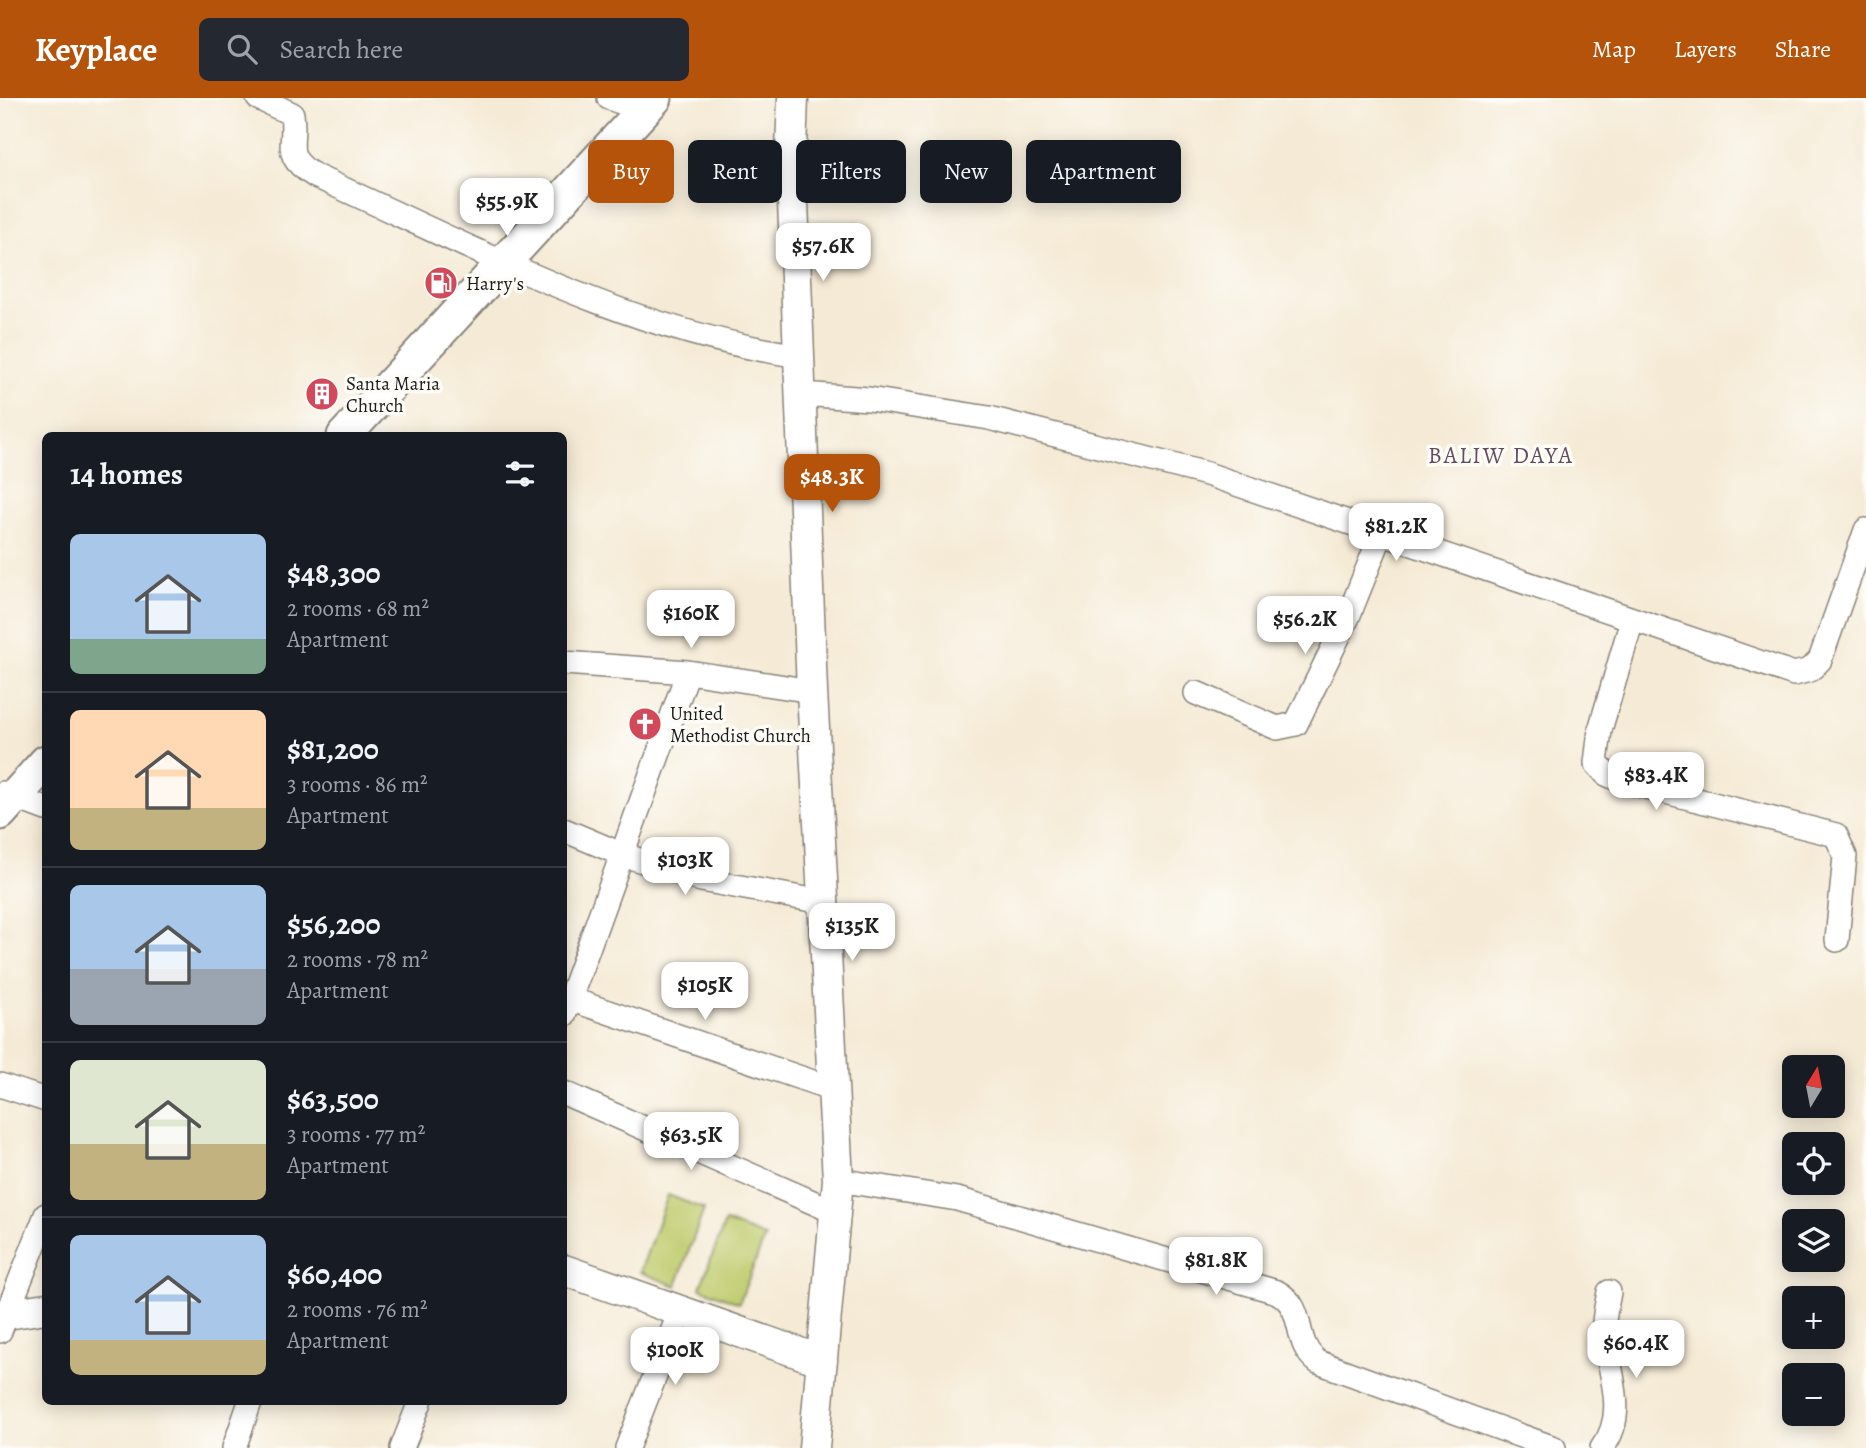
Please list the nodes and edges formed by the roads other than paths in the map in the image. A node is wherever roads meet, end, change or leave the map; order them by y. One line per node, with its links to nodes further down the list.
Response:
1 (258, 98): 5 (street)
2 (609, 98): 4 (street)
3 (793, 98): 6 (main road)
4 (649, 104): 5 (highway)
5 (503, 261): 6 (street); 8 (highway)
6 (801, 356): 7 (main road)
7 (802, 394): 10 (street); 14 (main road)
8 (348, 432)
9 (1866, 530): 11 (street)
10 (1381, 535): 11 (street); 15 (street)
11 (1632, 620): 22 (street)
12 (567, 663): 13 (street)
13 (688, 672): 14 (street); 20 (street)
14 (812, 691): 21 (main road)
15 (1196, 693)
16 (42, 766): 17 (highway)
17 (5, 801): 18 (street)
18 (42, 808)
19 (567, 831): 20 (street)
20 (621, 853): 21 (street); 23 (street)
21 (823, 902): 26 (main road)
22 (1837, 940)
23 (567, 998)
24 (567, 1004): 26 (street)
25 (0, 1085): 28 (street)
26 (833, 1089): 29 (main road)
27 (567, 1094): 30 (street)
28 (42, 1099)
29 (838, 1180): 30 (main road); 44 (street)
30 (835, 1212): 37 (main road)
31 (42, 1225): 36 (street)
32 (567, 1271): 35 (main road)
33 (1609, 1292): 45 (street)
34 (42, 1309): 36 (main road)
35 (681, 1310): 37 (main road); 42 (street)
36 (2, 1320)
37 (822, 1361): 43 (main road)
38 (249, 1405): 40 (street)
39 (419, 1405): 41 (street)
40 (234, 1448)
41 (402, 1448)
42 (627, 1448)
43 (814, 1448)
44 (1554, 1448)
45 (1602, 1448)

